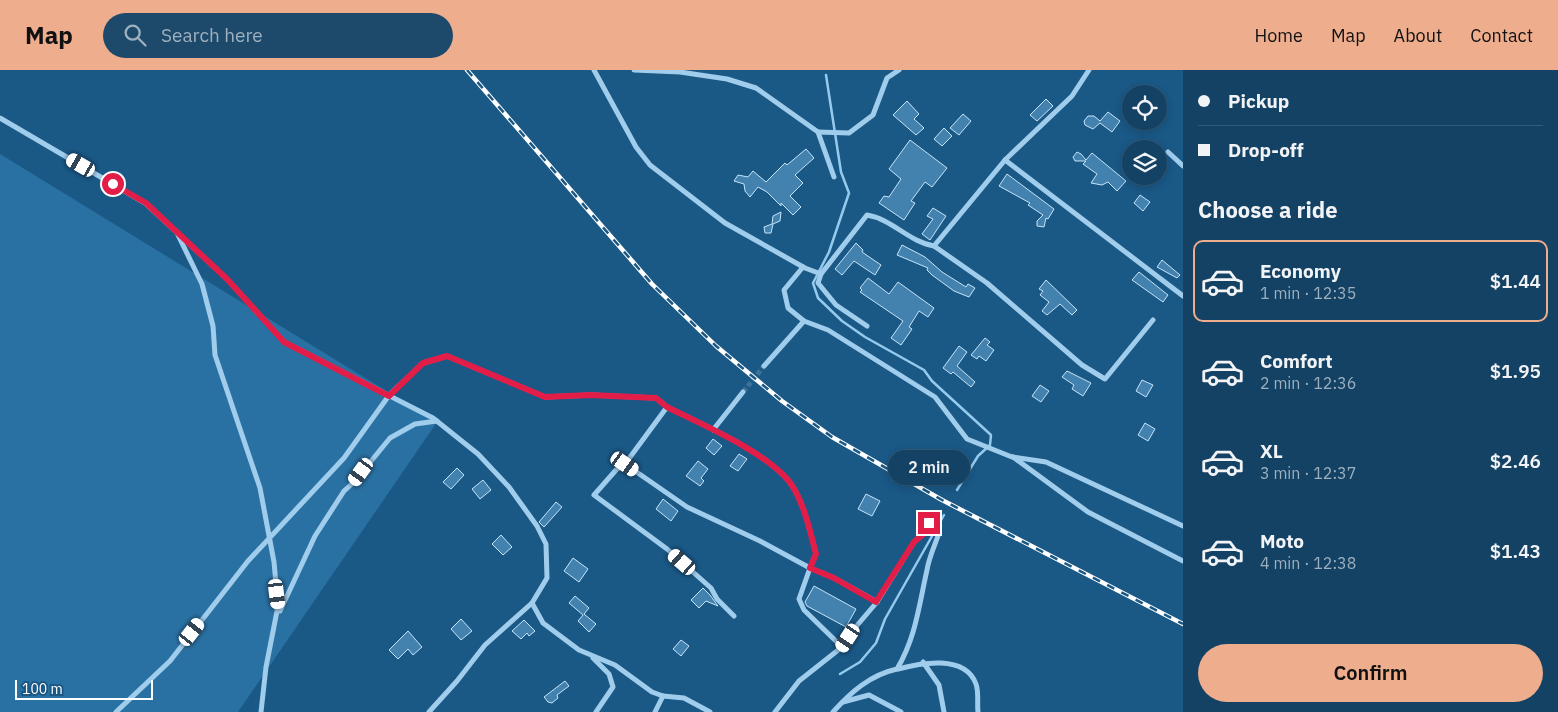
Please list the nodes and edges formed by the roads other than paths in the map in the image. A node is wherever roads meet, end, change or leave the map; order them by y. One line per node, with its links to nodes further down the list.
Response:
1 (594, 70): 14 (street)
2 (634, 70): 5 (street)
3 (899, 70): 7 (street)
4 (1090, 70): 9 (street)
5 (683, 71): 7 (street)
6 (0, 118): 12 (street)
7 (818, 132): 11 (street)
8 (1168, 152): 10 (street)
9 (1004, 160): 13 (street); 16 (street)
10 (1183, 166)
11 (834, 177)
12 (175, 230): 22 (street); 31 (street)
13 (934, 246): 15 (street); 17 (street)
14 (803, 267): 15 (street); 18 (street)
15 (821, 274): 19 (street)
16 (1183, 296)
17 (1153, 320)
18 (804, 321): 20 (street); 26 (street)
19 (867, 326)
20 (764, 366)
21 (743, 392): 25 (street)
22 (389, 396): 23 (street); 24 (street); 31 (street)
23 (667, 407): 25 (street); 27 (street)
24 (437, 421): 35 (street); 37 (street)
25 (713, 430): 33 (street)
26 (1012, 457): 29 (street); 32 (street)
27 (625, 464): 33 (street); 36 (street)
28 (929, 523): 34 (street)
29 (1183, 526)
30 (939, 533): 41 (street)
31 (270, 537): 37 (street); 44 (street)
32 (1183, 561)
33 (810, 568): 34 (street); 38 (street)
34 (876, 602): 38 (street)
35 (532, 603): 39 (street); 46 (street)
36 (734, 616)
37 (276, 621): 45 (street)
38 (842, 647): 50 (street)
39 (591, 655): 42 (street); 47 (street)
40 (923, 662): 41 (street); 53 (street); 54 (street)
41 (897, 669): 43 (street)
42 (664, 696): 48 (street); 49 (street)
43 (842, 702): 51 (street); 52 (street)
44 (116, 712)
45 (261, 712)
46 (429, 712)
47 (596, 712)
48 (655, 712)
49 (710, 712)
50 (775, 712)
51 (833, 712)
52 (901, 712)
53 (944, 712)
54 (978, 712)

